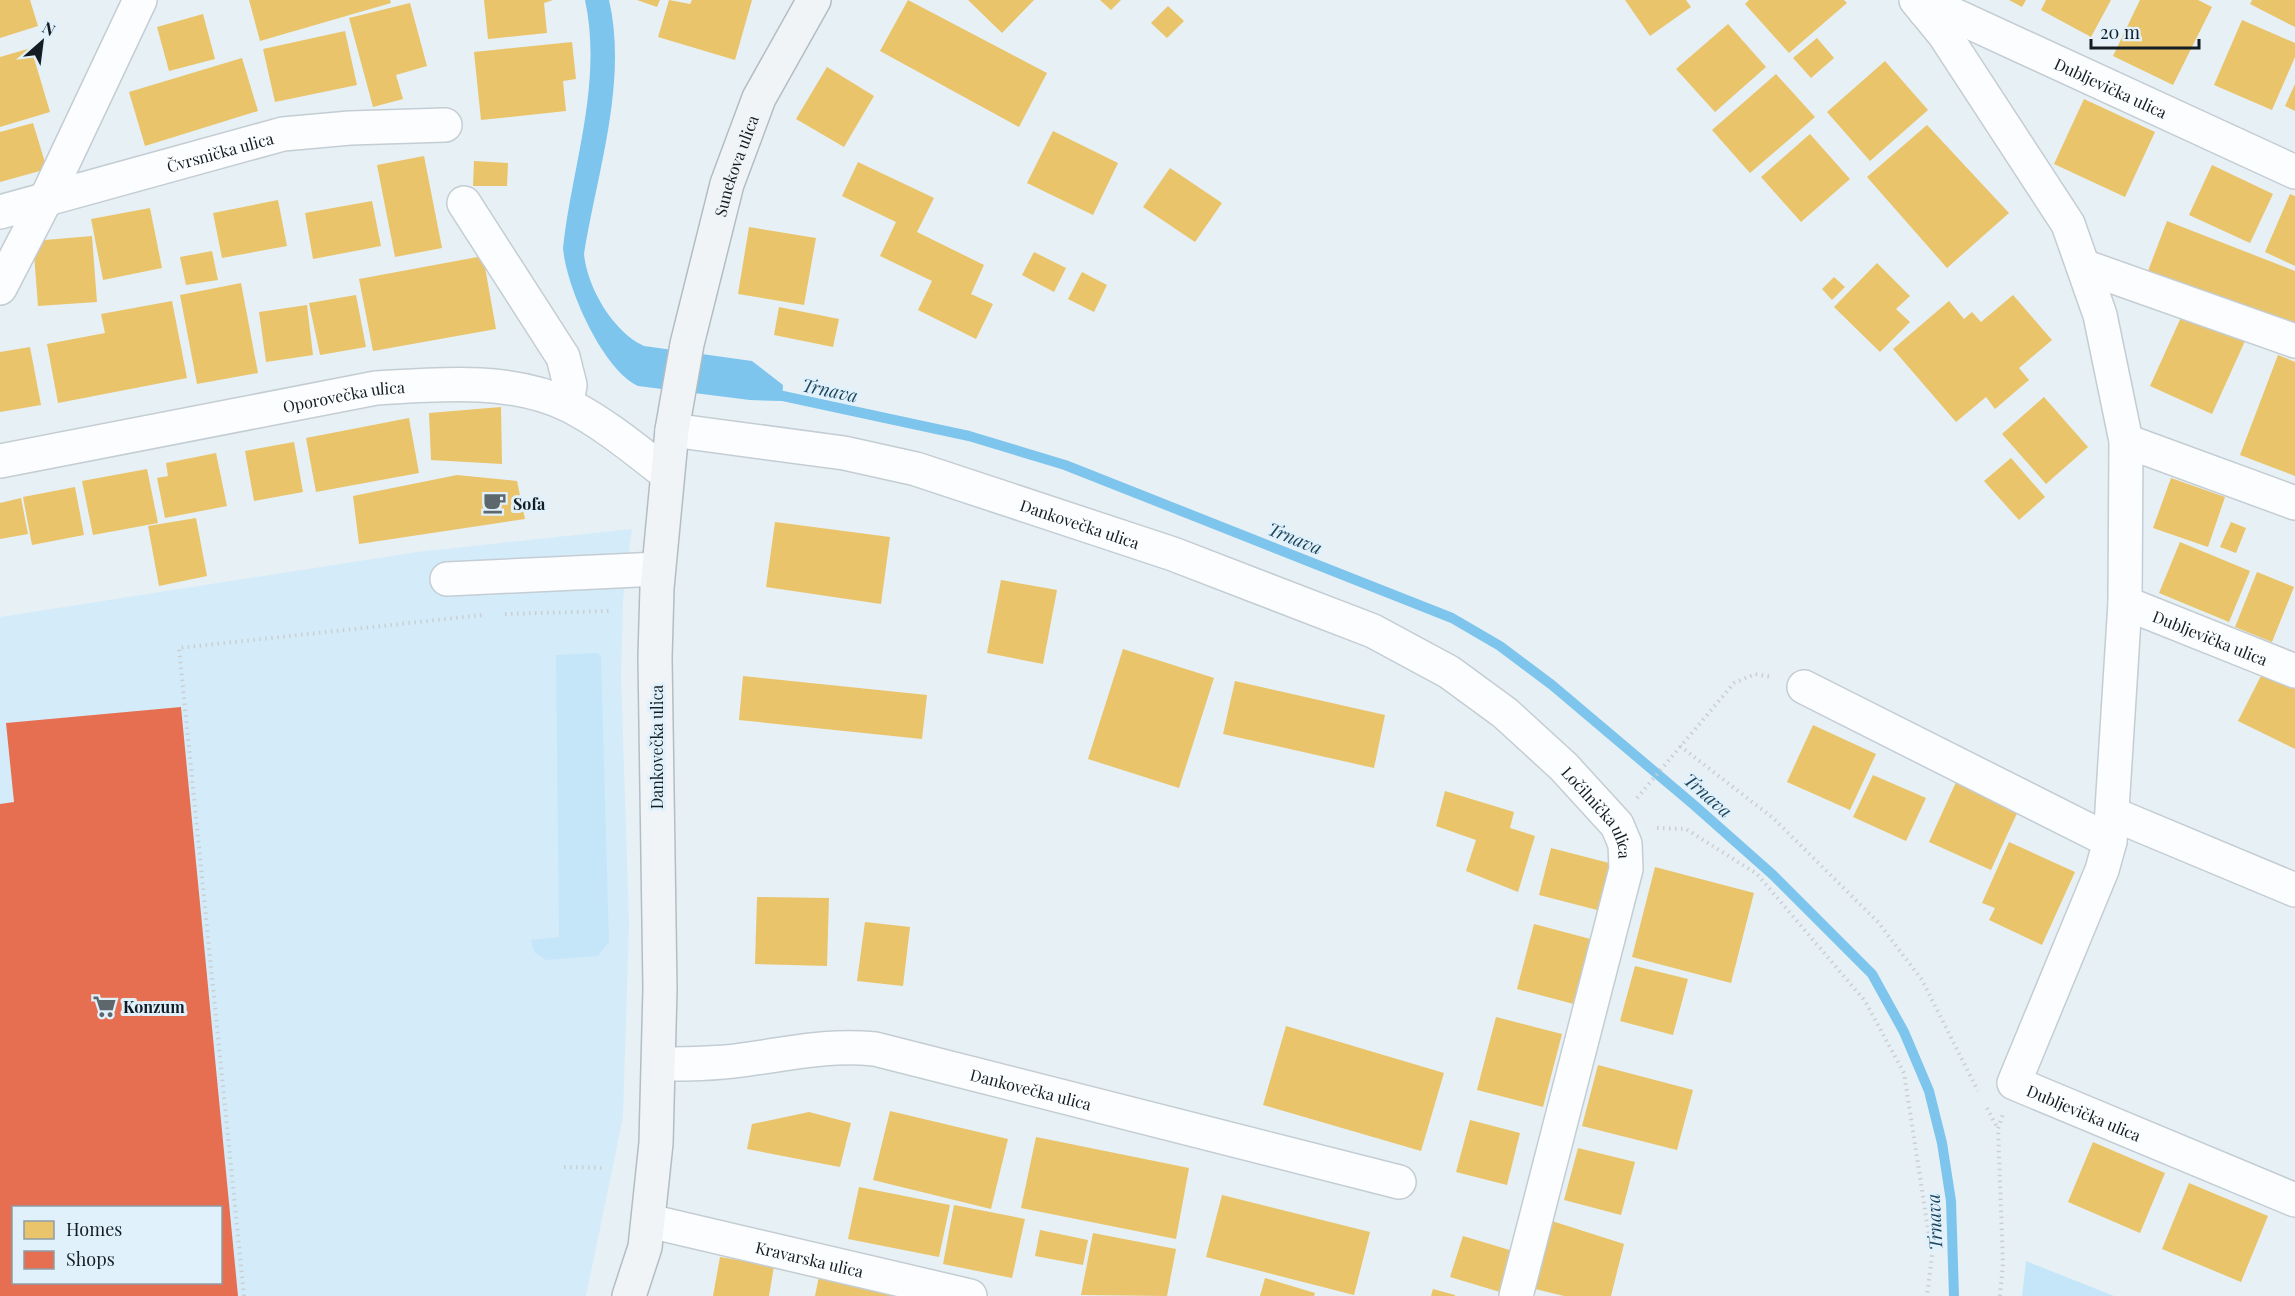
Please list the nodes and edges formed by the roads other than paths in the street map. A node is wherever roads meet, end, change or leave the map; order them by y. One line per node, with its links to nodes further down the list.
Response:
1 (140, 0): 6 (street)
2 (814, 0): 12 (main road, Sunekova ulica)
3 (1920, 6): 5 (street, Dubljevička ulica); 9 (street, Dubljevička ulica)
4 (445, 125): 6 (street, Čvrsnička ulica)
5 (2295, 172)
6 (46, 199): 8 (street, Čvrsnička ulica); 10 (street)
7 (464, 203): 13 (street)
8 (0, 212)
9 (2083, 266): 11 (street); 15 (street, Dubljevička ulica)
10 (0, 288)
11 (2295, 341)
12 (677, 398): 14 (main road, Dankovečka ulica)
13 (567, 404): 16 (street, Oporovečka ulica); 17 (street, Oporovečka ulica)
14 (672, 430): 17 (main road, Dankovečka ulica); 19 (street, Dankovečka ulica)
15 (2126, 441): 18 (street); 22 (street, Dubljevička ulica)
16 (0, 461)
17 (667, 474): 20 (main road, Dankovečka ulica)
18 (2295, 503)
19 (1173, 554): 34 (street, Ločilnička ulica)
20 (658, 569): 21 (street); 27 (main road, Dankovečka ulica)
21 (447, 579)
22 (2125, 603): 23 (street, Dubljevička ulica); 25 (street, Dubljevička ulica)
23 (2295, 671)
24 (1804, 687): 25 (street)
25 (2112, 827): 26 (street); 29 (street, Dubljevička ulica)
26 (2295, 890)
27 (659, 1064): 28 (street, Dankovečka ulica); 30 (main road, Dankovečka ulica)
28 (1399, 1182)
29 (2295, 1200)
30 (647, 1234): 31 (main road, Dankovečka ulica); 32 (main road, Dankovečka ulica); 33 (street, Kravarska ulica)
31 (629, 1296)
32 (647, 1296)
33 (970, 1296)
34 (1516, 1296)

